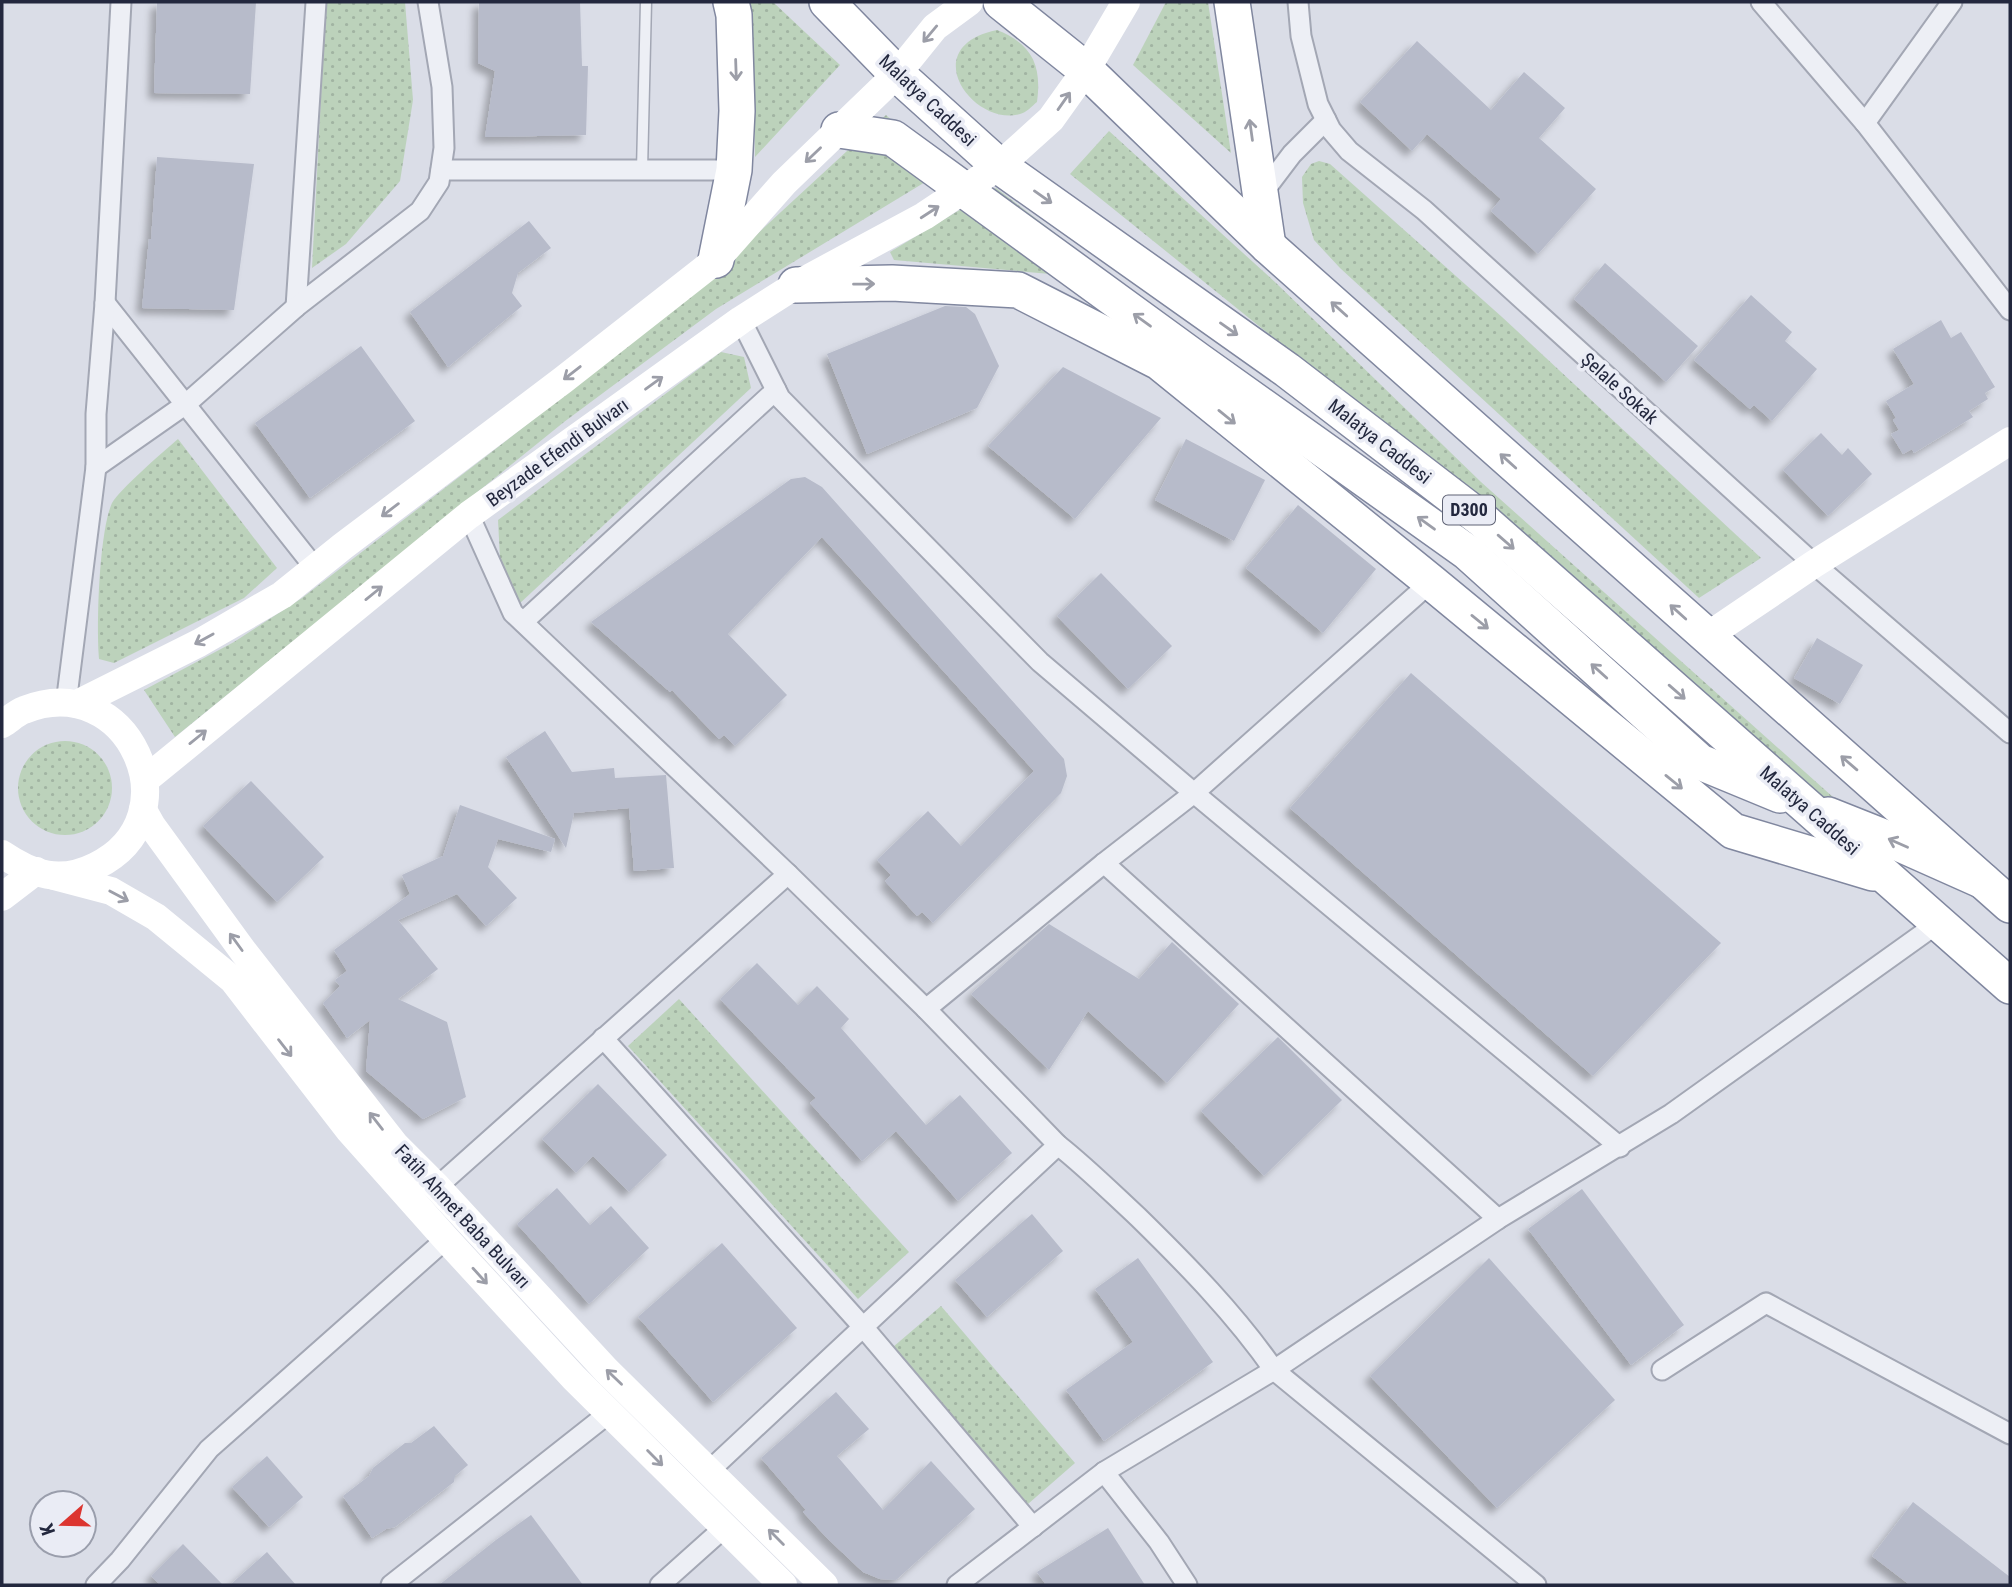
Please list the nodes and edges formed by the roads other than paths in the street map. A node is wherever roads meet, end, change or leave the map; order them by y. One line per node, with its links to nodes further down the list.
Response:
1 (121, 2): 28 (street)
2 (316, 2): 29 (street)
3 (428, 2): 20 (street)
4 (646, 2): 21 (lane)
5 (731, 2): 22 (highway, one-way to 22)
6 (827, 2): 15 (highway, Malatya Caddesi / D300)
7 (969, 2): 15 (main road, one-way to 15)
8 (1001, 2): 14 (highway)
9 (1126, 2): 14 (main road, Beyzade Efendi Bulvarı)
10 (1232, 2): 24 (highway, one-way to 10)
11 (1298, 2): 16 (street, Şelale Sokak)
12 (1761, 2): 17 (street)
13 (1952, 2): 17 (street)
14 (1086, 70): 19 (main road, Beyzade Efendi Bulvarı, one-way to 14); 25 (highway)
15 (897, 74): 18 (main road); 19 (highway, Malatya Caddesi / D300)
16 (1326, 120): 24 (street); 37 (street, Şelale Sokak)
17 (1866, 123): 30 (street)
18 (839, 130): 23 (highway); 26 (main road, one-way to 26)
19 (999, 166): 23 (main road, Beyzade Efendi Bulvarı); 47 (highway, Malatya Caddesi / D300, one-way to 47)
20 (441, 170): 21 (street); 29 (street)
21 (642, 170): 22 (street)
22 (734, 170): 26 (highway)
23 (964, 190): 27 (main road, Beyzade Efendi Bulvarı, one-way to 23); 47 (highway, one-way to 23)
24 (1261, 196): 25 (highway)
25 (1268, 246): 41 (highway, one-way to 25)
26 (716, 260): 38 (main road, one-way to 38)
27 (796, 285): 31 (main road, Beyzade Efendi Bulvarı); 39 (highway, one-way to 39)
28 (105, 303): 33 (street); 35 (street)
29 (296, 307): 33 (street)
30 (2010, 310)
31 (741, 320): 32 (street); 36 (main road, Beyzade Efendi Bulvarı, one-way to 31)
32 (776, 390): 40 (street); 46 (street)
33 (186, 404): 35 (street); 38 (street)
34 (2010, 441): 37 (main road)
35 (96, 467): 42 (street)
36 (469, 515): 40 (street); 45 (main road, Beyzade Efendi Bulvarı, one-way to 36)
37 (1814, 564): 41 (main road); 44 (street, Şelale Sokak)
38 (315, 568): 42 (main road, one-way to 42)
39 (1431, 582): 46 (street); 53 (highway, one-way to 53)
40 (523, 622): 52 (street)
41 (1706, 637): 54 (highway, one-way to 41)
42 (71, 704): 43 (main road); 45 (main road)
43 (9, 715)
44 (2010, 733)
45 (145, 780): 48 (main road)
46 (1194, 793): 50 (street); 62 (street)
47 (1805, 806): 53 (highway, Malatya Caddesi / D300); 54 (highway, one-way to 47)
48 (144, 810): 51 (main road); 63 (main road, Fatih Ahmet Baba Bulvarı, one-way to 48)
49 (2, 853): 51 (main road, Fatih Ahmet Baba Bulvarı)
50 (1104, 863): 59 (street); 64 (street)
51 (45, 874): 55 (main road); 65 (main road, Fatih Ahmet Baba Bulvarı, one-way to 65)
52 (788, 874): 59 (street); 60 (street)
53 (1885, 876): 57 (highway, Malatya Caddesi / D300)
54 (1983, 881): 56 (highway)
55 (2, 897)
56 (2010, 905)
57 (1938, 923): 58 (highway, Malatya Caddesi / D300); 62 (street)
58 (2010, 986)
59 (926, 1009): 61 (street)
60 (603, 1038): 63 (street); 66 (street)
61 (1058, 1145): 66 (street); 67 (street)
62 (1620, 1147): 64 (street)
63 (437, 1187): 71 (main road, Fatih Ahmet Baba Bulvarı, one-way to 63)
64 (1498, 1219): 67 (street)
65 (446, 1239): 69 (main road, Fatih Ahmet Baba Bulvarı, one-way to 69); 75 (street)
66 (864, 1328): 71 (street); 74 (street)
67 (1274, 1370): 72 (street); 82 (street)
68 (1662, 1370): 70 (street)
69 (610, 1413): 73 (main road, Fatih Ahmet Baba Bulvarı, one-way to 73); 76 (street)
70 (2010, 1434)
71 (709, 1471): 79 (main road, Fatih Ahmet Baba Bulvarı, one-way to 71)
72 (1104, 1472): 74 (street); 81 (street)
73 (724, 1527): 77 (street); 78 (main road, Fatih Ahmet Baba Bulvarı)
74 (1034, 1527): 80 (street)
75 (96, 1585)
76 (391, 1585)
77 (660, 1585)
78 (783, 1585)
79 (824, 1585)
80 (957, 1585)
81 (1187, 1585)
82 (1536, 1585)

